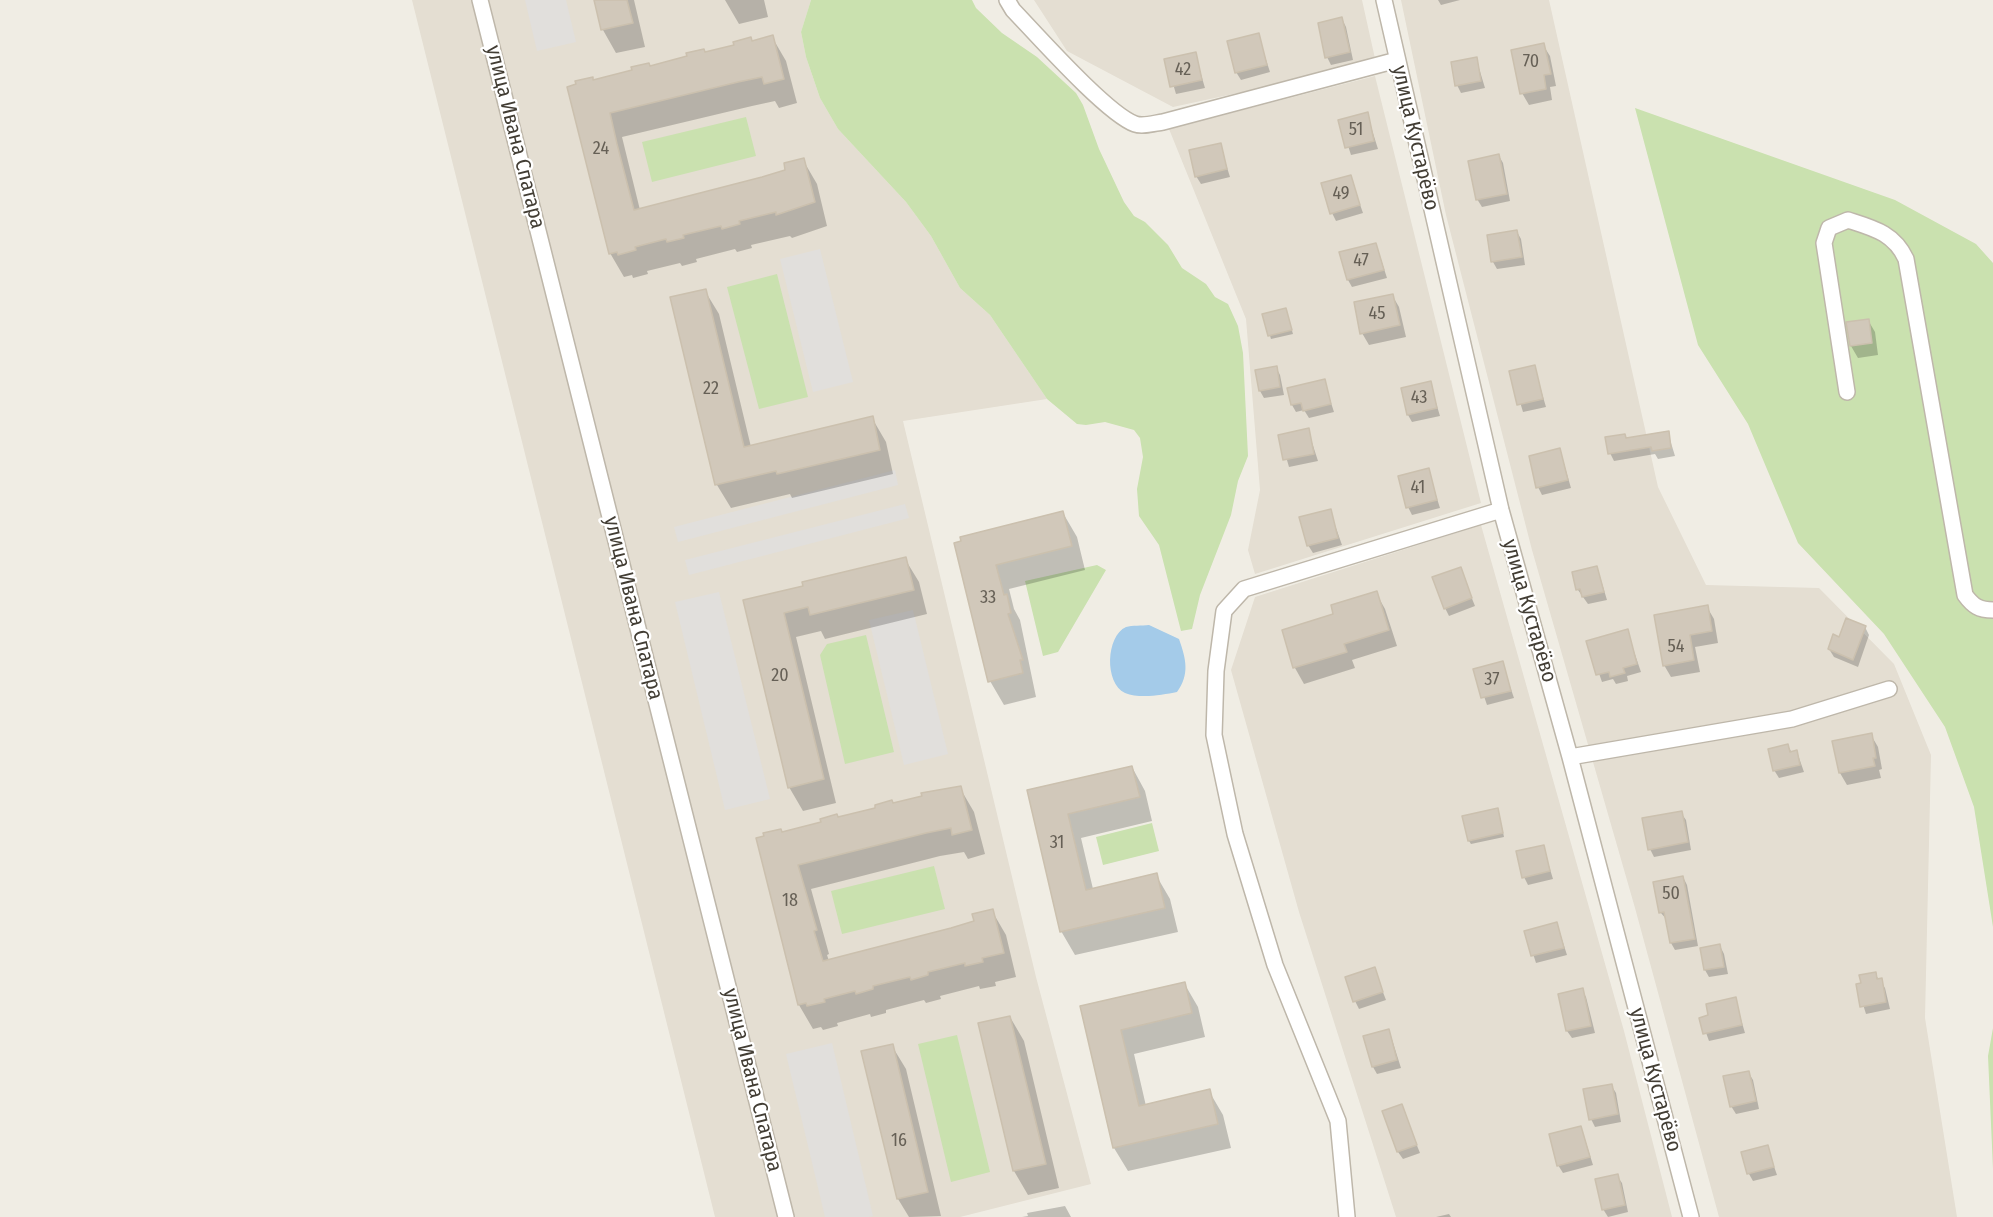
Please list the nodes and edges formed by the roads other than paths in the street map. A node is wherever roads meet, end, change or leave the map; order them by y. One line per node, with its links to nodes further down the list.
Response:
1 (480, 0): 10 (street, улица Ивана Спатара)
2 (1006, 0): 4 (street)
3 (1384, 0): 4 (street, улица Кустарёво)
4 (1397, 60): 6 (street, улица Кустарёво)
5 (1847, 392): 7 (street)
6 (1501, 510): 9 (street, улица Кустарёво); 11 (street)
7 (1993, 610)
8 (1889, 689): 9 (street)
9 (1570, 757): 12 (street, улица Кустарёво)
10 (786, 1217)
11 (1347, 1217)
12 (1691, 1217)

